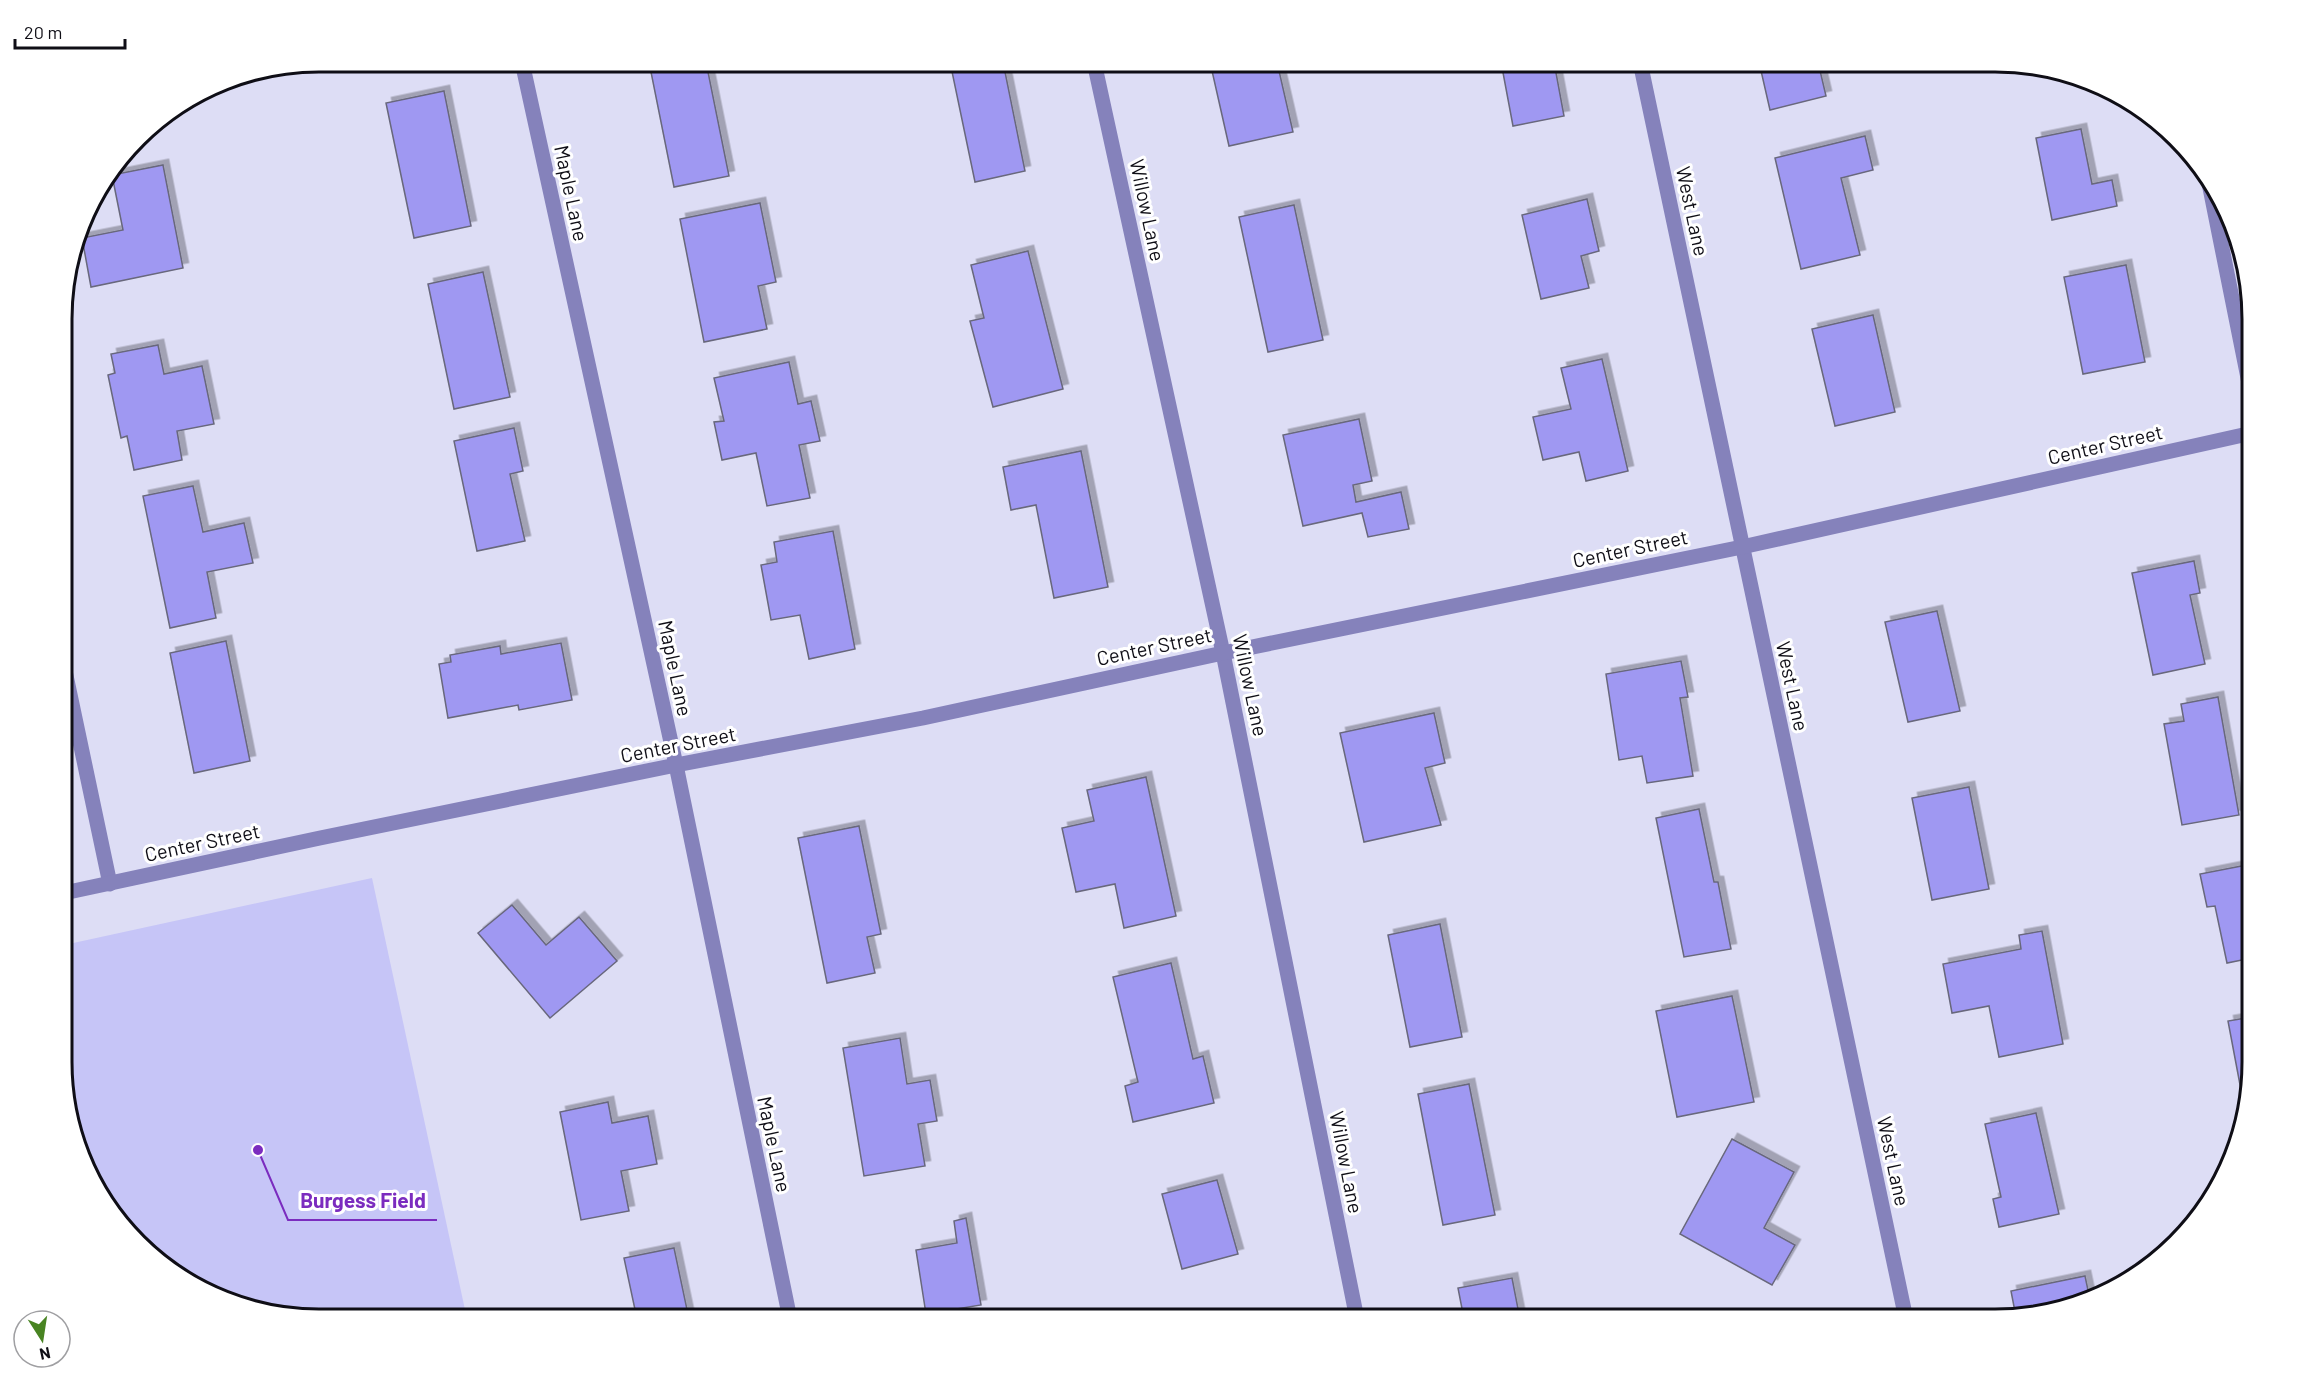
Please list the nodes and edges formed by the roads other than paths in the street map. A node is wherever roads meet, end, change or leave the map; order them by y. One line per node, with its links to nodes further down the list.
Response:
1 (524, 72): 10 (street, Maple Lane)
2 (1096, 72): 8 (street, Willow Lane)
3 (1642, 72): 7 (street, West Lane)
4 (2213, 205): 5 (street)
5 (2242, 348)
6 (2242, 435): 7 (street, Center Street)
7 (1742, 547): 8 (street, Center Street); 15 (street, West Lane)
8 (1223, 653): 10 (street, Center Street); 14 (street, Willow Lane)
9 (72, 704): 11 (street)
10 (676, 765): 11 (street, Center Street); 13 (street, Maple Lane)
11 (110, 884): 12 (street, Center Street)
12 (72, 891)
13 (788, 1309)
14 (1355, 1309)
15 (1904, 1309)

